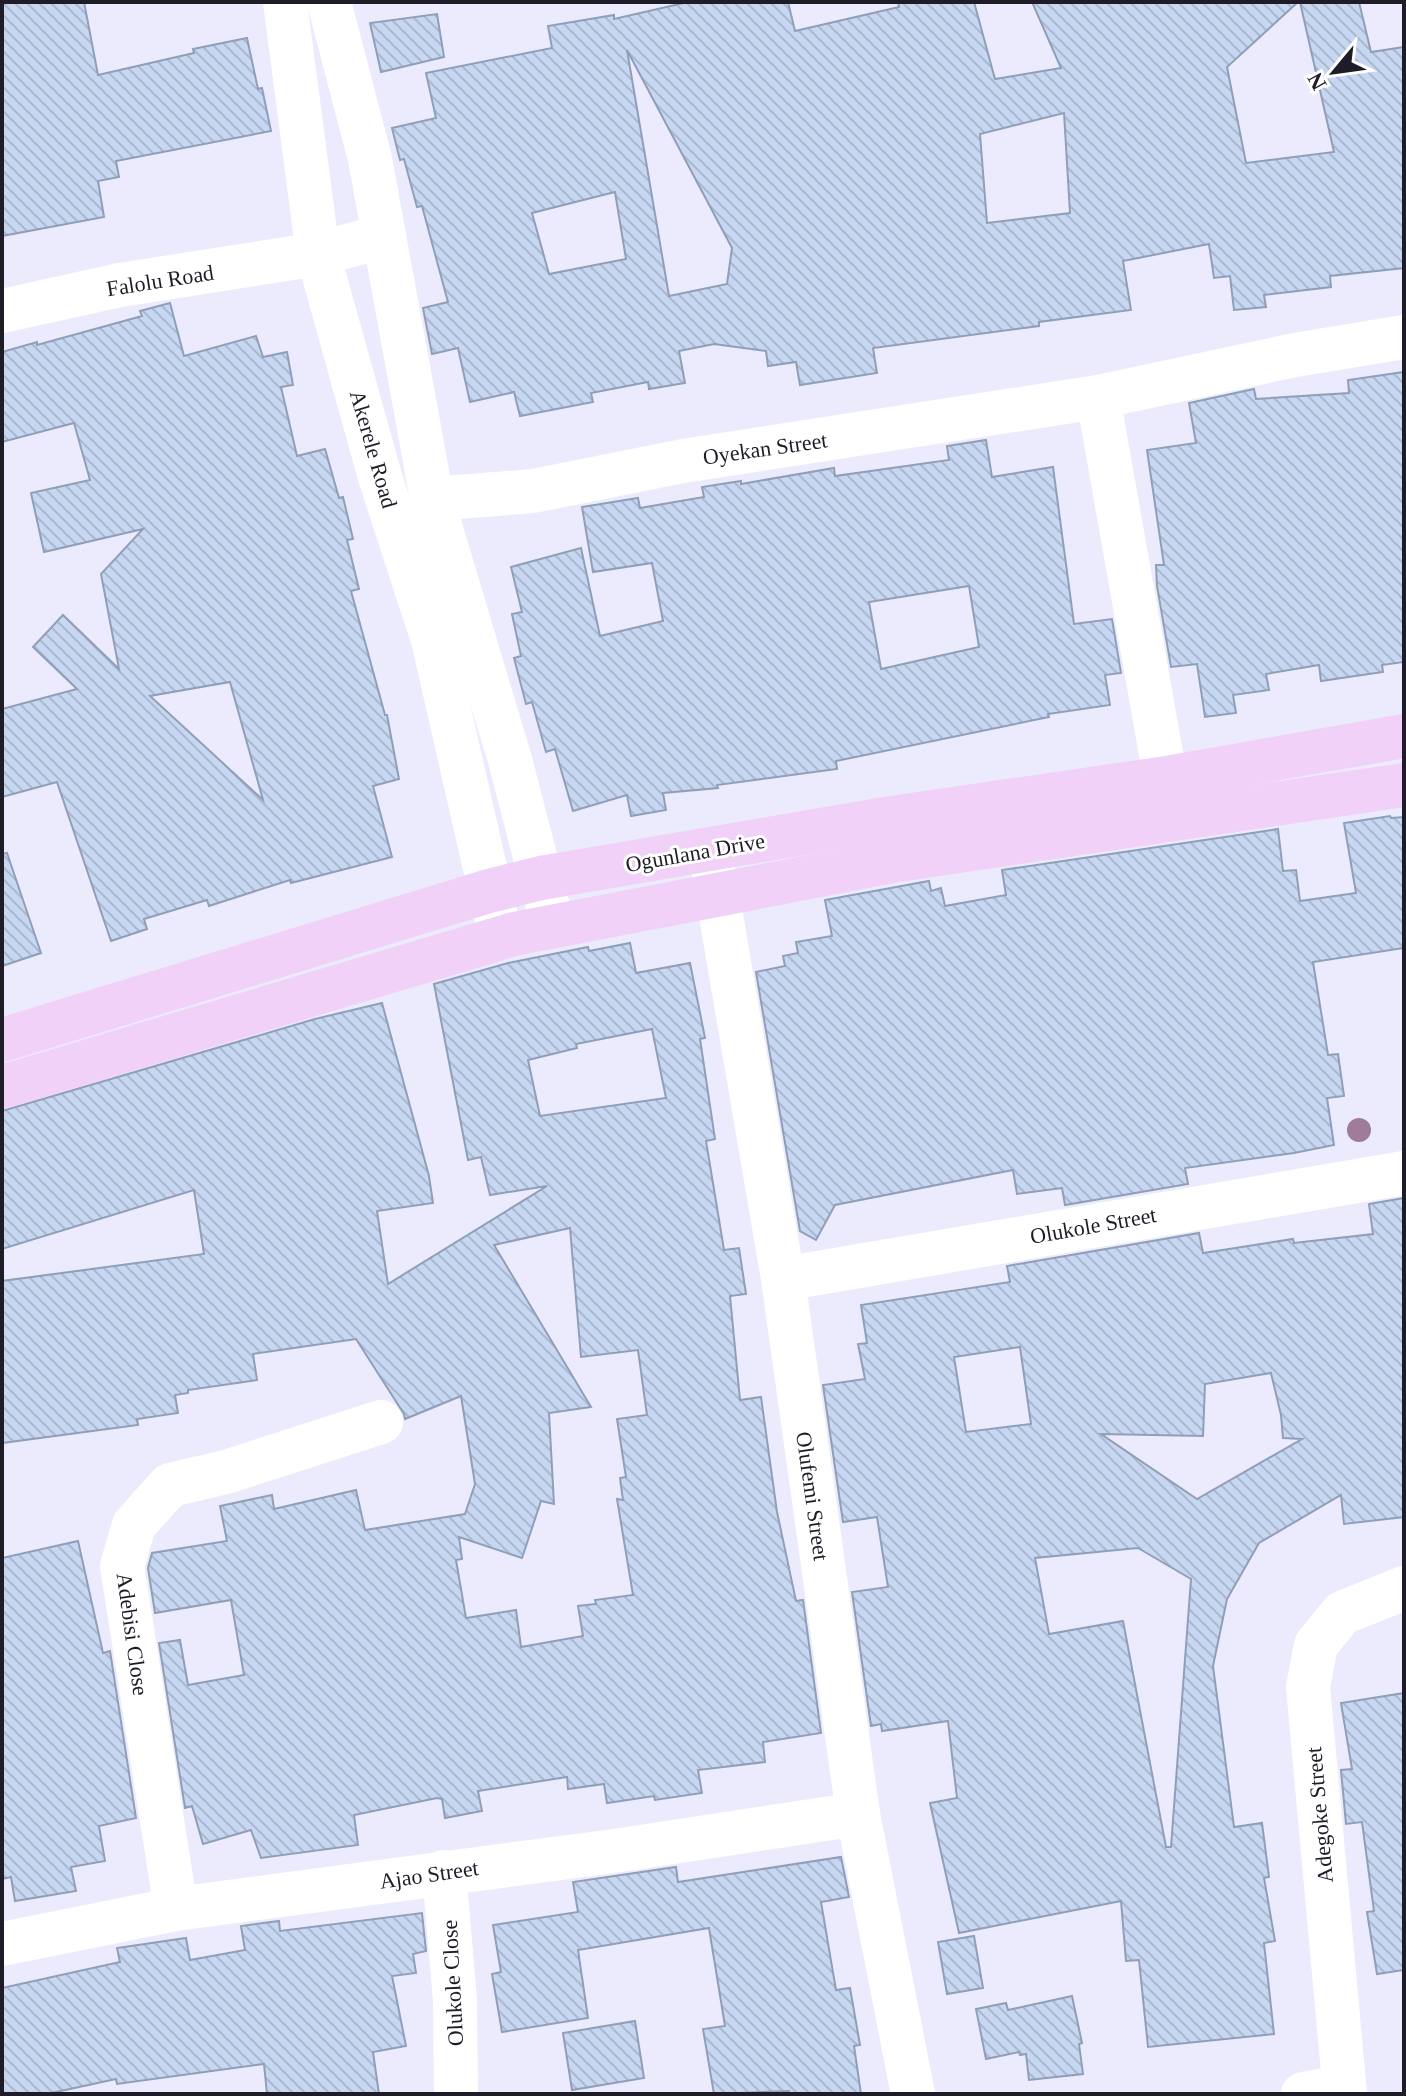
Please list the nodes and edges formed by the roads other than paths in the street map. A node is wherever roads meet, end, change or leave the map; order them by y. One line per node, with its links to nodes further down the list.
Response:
1 (285, 2): 4 (street, Akerele Road)
2 (329, 2): 3 (street)
3 (384, 236): 4 (street, Falolu Road); 8 (street)
4 (318, 254): 5 (street, Falolu Road); 14 (street, Akerele Road)
5 (2, 311)
6 (1404, 337): 7 (street, Oyekan Street)
7 (1098, 397): 8 (street, Oyekan Street); 11 (street)
8 (432, 499): 13 (street)
9 (1404, 736): 11 (main road, Ogunlana Drive)
10 (1404, 785): 11 (main road, Ogunlana Drive)
11 (1170, 799): 12 (main road, Ogunlana Drive); 15 (main road, Ogunlana Drive)
12 (709, 849): 13 (main road, Ogunlana Drive); 15 (street, Olufemi Street)
13 (541, 878): 14 (main road, Ogunlana Drive); 16 (street)
14 (489, 891): 17 (street, Akerele Road); 18 (main road, Ogunlana Drive)
15 (717, 897): 16 (main road, Ogunlana Drive); 21 (street, Olufemi Street)
16 (553, 926): 17 (main road, Ogunlana Drive)
17 (501, 938): 19 (main road, Ogunlana Drive)
18 (2, 1040)
19 (2, 1087)
20 (1404, 1173): 21 (street, Olukole Street)
21 (783, 1279): 24 (street, Olufemi Street)
22 (381, 1422): 26 (street, Adebisi Close)
23 (1404, 1588): 28 (street, Adegoke Street)
24 (858, 1814): 25 (street, Ajao Street); 30 (street, Olufemi Street)
25 (444, 1872): 26 (street, Ajao Street); 29 (street, Olukole Close)
26 (176, 1909): 27 (street, Ajao Street)
27 (2, 1944)
28 (1330, 2092)
29 (456, 2094)
30 (913, 2094)

